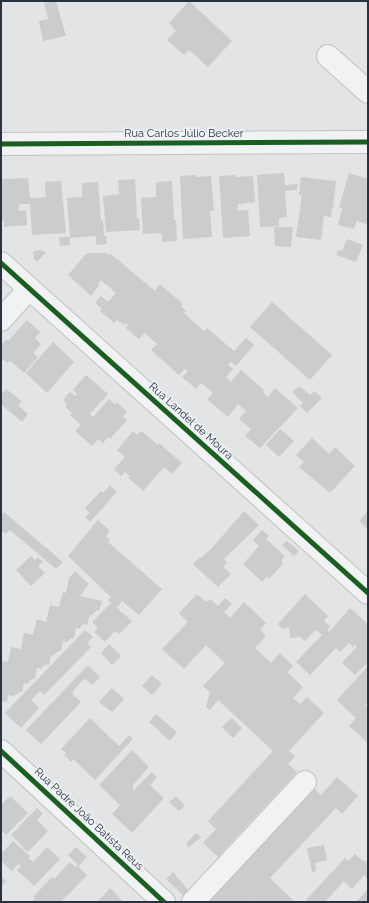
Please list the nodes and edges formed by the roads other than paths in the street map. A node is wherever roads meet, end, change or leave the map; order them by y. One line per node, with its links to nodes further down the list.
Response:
1 (328, 56): 2 (street)
2 (368, 92)
3 (368, 142): 4 (street, Rua Carlos Júlio Becker)
4 (1, 144)
5 (1, 263): 6 (street, Rua Landel de Moura)
6 (29, 289): 7 (street); 8 (street, Rua Landel de Moura)
7 (1, 320)
8 (368, 593)
9 (1, 751): 11 (street, Rua Padre João Batista Reus)
10 (305, 782): 12 (street)
11 (164, 902)
12 (193, 902)

